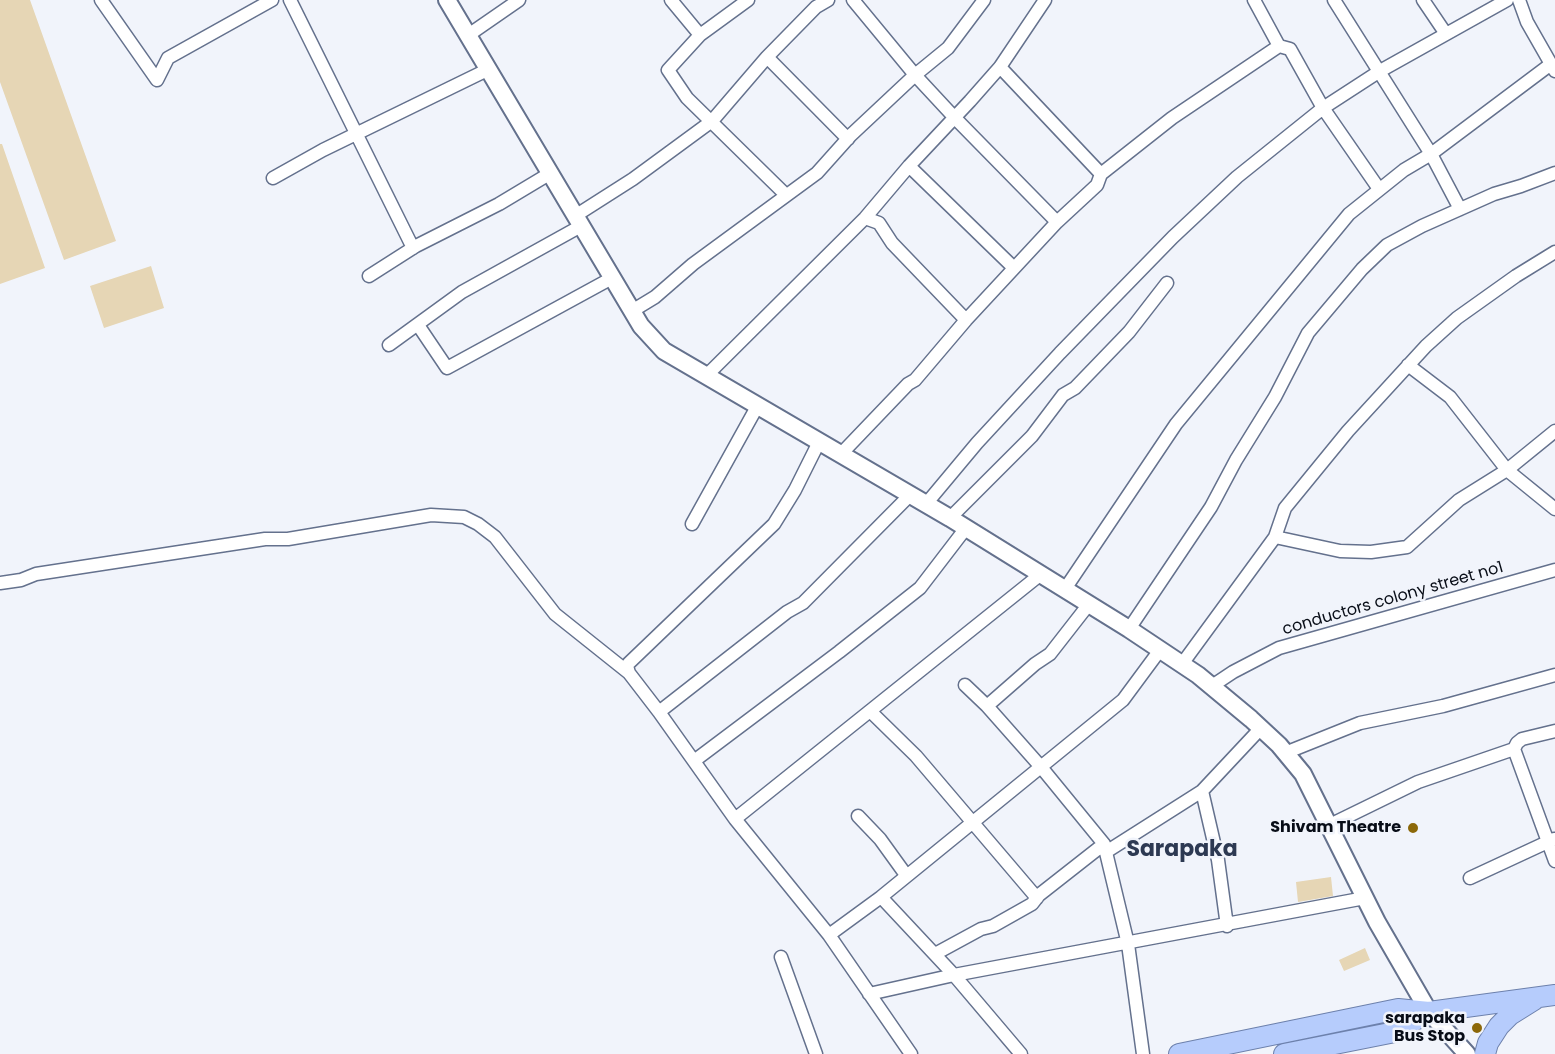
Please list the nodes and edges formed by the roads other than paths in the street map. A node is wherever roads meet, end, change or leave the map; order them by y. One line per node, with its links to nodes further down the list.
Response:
1 (101, 0): 2 (street)
2 (272, 0)
3 (290, 0): 31 (street)
4 (447, 0): 20 (main road)
5 (519, 0): 20 (street)
6 (671, 0): 19 (street)
7 (748, 0): 19 (street)
8 (828, 0): 17 (street)
9 (853, 0): 27 (street)
10 (984, 0): 27 (street)
11 (1045, 0): 24 (street)
12 (1254, 0): 21 (street)
13 (1334, 0): 26 (street)
14 (1423, 0): 18 (street)
15 (1508, 0): 18 (street)
16 (1519, 0): 23 (street)
17 (814, 3): 22 (street)
18 (1446, 34): 26 (street)
19 (700, 35): 30 (street)
20 (467, 36): 25 (main road)
21 (1279, 46): 28 (street); 37 (street)
22 (767, 57): 30 (street); 32 (street)
23 (1551, 59): 33 (street)
24 (1000, 67): 29 (street); 37 (street)
25 (487, 70): 31 (street); 36 (main road)
26 (1380, 71): 28 (street); 33 (street)
27 (915, 75): 29 (street); 32 (street)
28 (1323, 108): 39 (street); 63 (street)
29 (954, 117): 34 (street); 44 (street)
30 (712, 121): 40 (street); 43 (street)
31 (357, 134): 38 (street); 45 (street)
32 (848, 139): 40 (street)
33 (1431, 154): 39 (street); 41 (street)
34 (909, 166): 42 (street); 47 (street)
35 (1555, 173): 41 (street)
36 (549, 174): 43 (main road); 45 (street)
37 (1101, 174): 44 (street)
38 (273, 178)
39 (1379, 189): 72 (street)
40 (786, 195): 51 (street)
41 (1460, 209): 74 (street)
42 (865, 218): 52 (street); 56 (street)
43 (578, 221): 49 (main road); 53 (street)
44 (1057, 222): 47 (street)
45 (413, 248): 48 (street)
46 (1555, 252): 55 (street)
47 (1014, 268): 52 (street)
48 (369, 276)
49 (612, 278): 51 (main road); 53 (street)
50 (1167, 283): 65 (street)
51 (632, 311): 56 (main road)
52 (966, 320): 60 (street)
53 (418, 325): 54 (street)
54 (389, 345)
55 (1408, 365): 61 (street); 68 (street)
56 (706, 376): 57 (main road)
57 (758, 405): 59 (main road); 66 (street)
58 (1555, 431): 61 (street)
59 (819, 442): 60 (main road); 77 (street)
60 (841, 454): 62 (main road)
61 (1506, 470): 64 (street); 68 (street)
62 (910, 495): 63 (main road); 83 (street)
63 (926, 504): 65 (main road)
64 (1555, 509)
65 (950, 519): 67 (main road)
66 (692, 524)
67 (966, 528): 70 (main road); 88 (street)
68 (1275, 537): 76 (street)
69 (1555, 570): 80 (street, conductors colony street no1)
70 (1041, 574): 72 (main road); 82 (street)
71 (0, 583): 77 (street)
72 (1065, 589): 73 (main road)
73 (1089, 604): 74 (main road); 81 (street)
74 (1129, 629): 75 (main road)
75 (1160, 650): 76 (main road); 89 (street)
76 (1182, 664): 80 (main road)
77 (629, 673): 83 (street)
78 (1555, 675): 87 (street)
79 (965, 685): 81 (street)
80 (1212, 686): 84 (main road)
81 (987, 706): 89 (street)
82 (870, 711): 92 (street); 93 (street)
83 (659, 712): 88 (street)
84 (1261, 728): 87 (main road); 90 (street)
85 (1555, 731): 86 (street)
86 (1514, 749): 94 (street); 95 (street)
87 (1285, 753): 94 (main road)
88 (693, 761): 92 (street)
89 (1041, 767): 93 (street); 96 (street)
90 (1202, 791): 96 (street); 103 (street)
91 (858, 816): 98 (street)
92 (735, 819): 104 (street)
93 (973, 823): 98 (street); 101 (street)
94 (1330, 825): 102 (main road)
95 (1551, 840): 97 (street); 99 (street)
96 (1105, 848): 101 (street); 105 (street)
97 (1555, 861)
98 (906, 875): 100 (street)
99 (1470, 878)
100 (881, 897): 104 (street); 106 (street)
101 (1037, 898): 106 (street)
102 (1365, 898): 103 (street); 111 (main road)
103 (1227, 926): 105 (street)
104 (829, 935): 109 (street)
105 (1128, 944): 108 (street); 115 (street)
106 (935, 954): 108 (street)
107 (781, 957): 112 (street)
108 (954, 975): 109 (street); 114 (street)
109 (869, 994): 113 (street)
110 (1548, 996): 111 (highway); 119 (highway)
111 (1429, 1012): 116 (highway); 117 (highway); 118 (main road)
112 (816, 1054)
113 (911, 1054)
114 (1021, 1054)
115 (1143, 1054)
116 (1179, 1054)
117 (1284, 1054)
118 (1467, 1054)
119 (1485, 1054)

